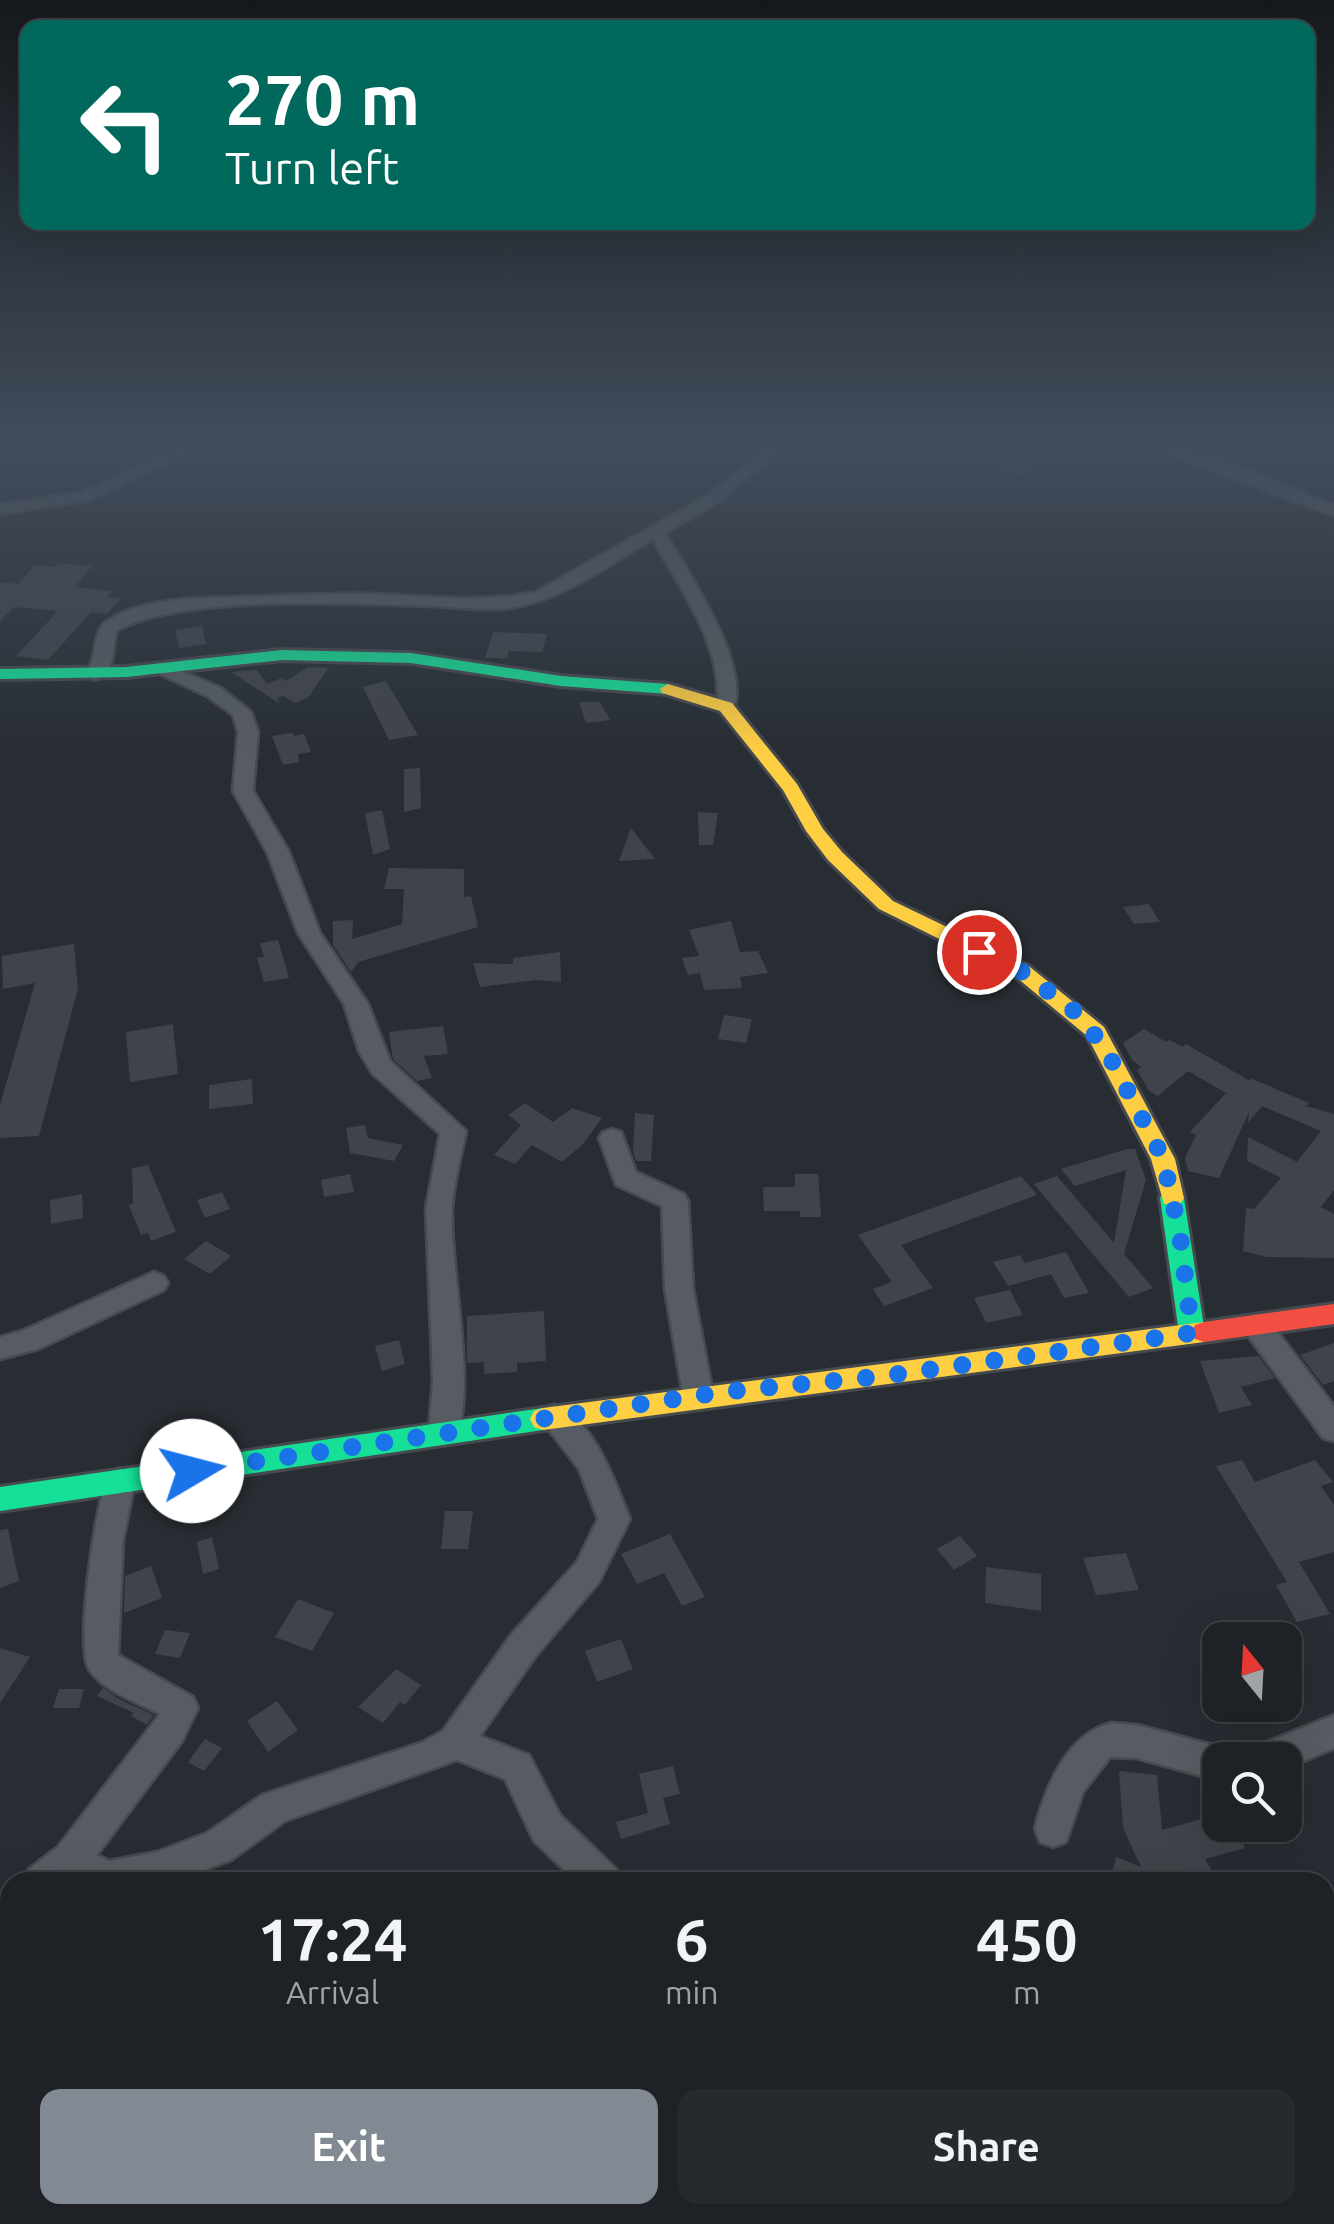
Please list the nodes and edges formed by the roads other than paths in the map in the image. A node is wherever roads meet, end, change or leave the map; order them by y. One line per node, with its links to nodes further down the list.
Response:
1 (628, 547): 5 (street)
2 (665, 547): 6 (street)
3 (162, 668): 5 (street); 6 (street); 16 (street)
4 (0, 674): 5 (street)
5 (94, 674)
6 (726, 707): 11 (street)
7 (612, 1138): 13 (street)
8 (154, 1283): 12 (street)
9 (1334, 1314): 10 (street)
10 (1256, 1325): 11 (street); 15 (street)
11 (1192, 1333): 13 (street)
12 (0, 1348)
13 (698, 1395): 14 (street)
14 (554, 1417): 16 (street); 20 (street)
15 (1334, 1429)
16 (444, 1430): 17 (street)
17 (120, 1481): 18 (street); 24 (street)
18 (0, 1499)
19 (1334, 1731): 21 (street)
20 (454, 1743): 27 (street); 28 (street)
21 (1302, 1744)
22 (1202, 1760): 23 (street)
23 (1053, 1830)
24 (70, 1860): 25 (street); 26 (street)
25 (55, 1872)
26 (92, 1872)
27 (146, 1872)
28 (593, 1872)

